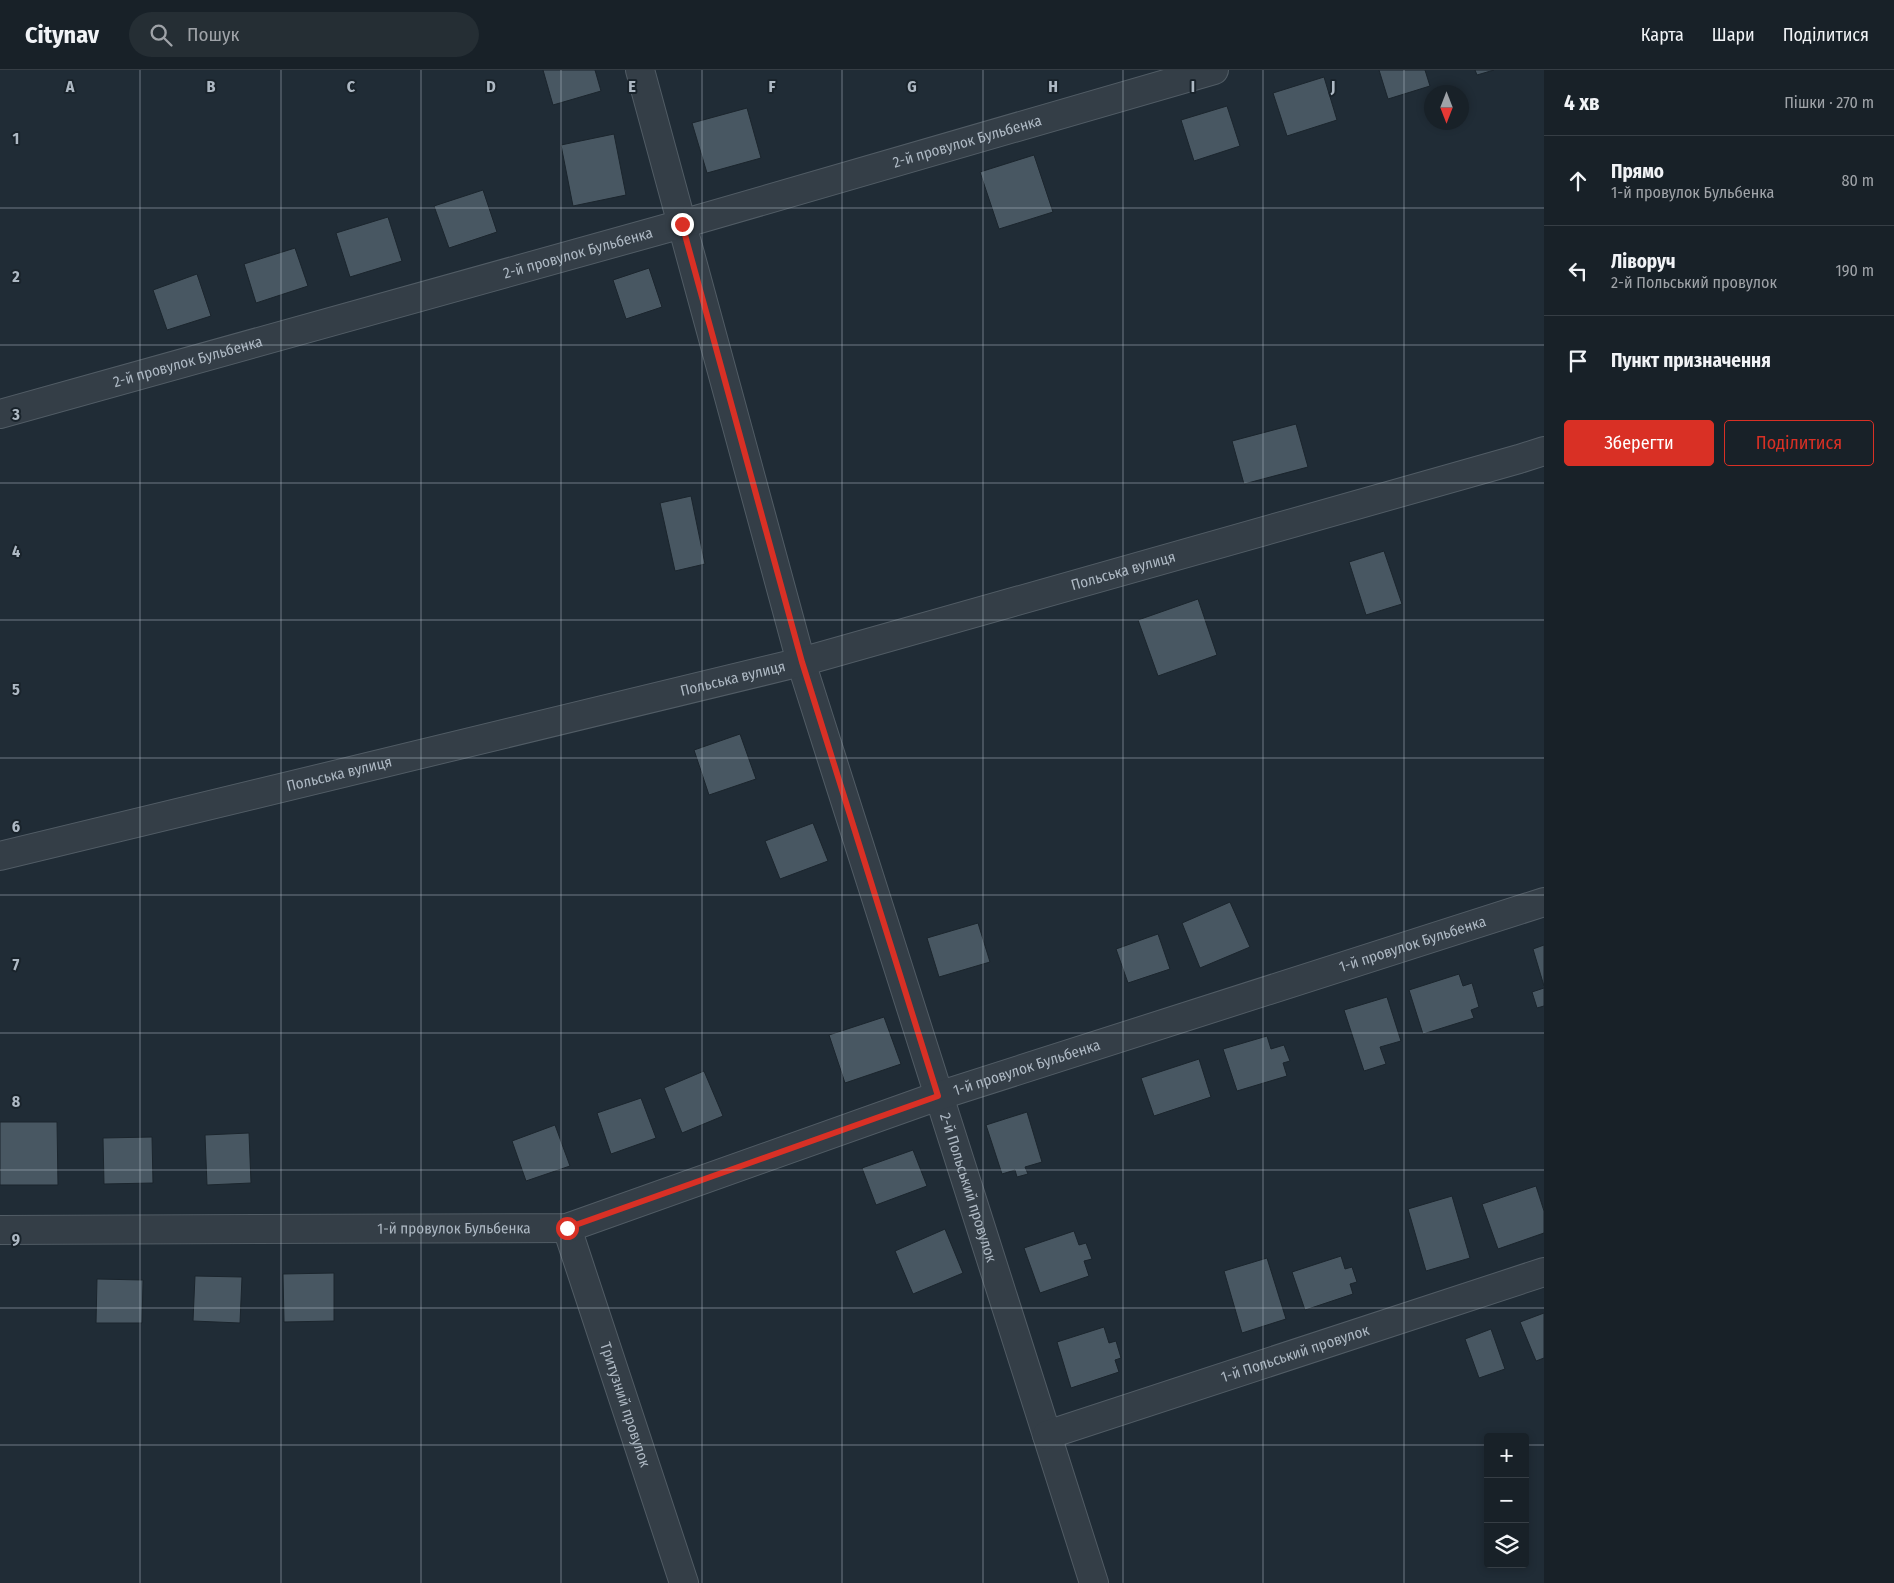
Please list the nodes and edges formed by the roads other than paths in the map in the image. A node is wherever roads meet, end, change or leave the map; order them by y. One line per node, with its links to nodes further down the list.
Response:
1 (640, 70): 3 (street, 2-й Польський провулок)
2 (1214, 70): 3 (street, 2-й провулок Бульбенка)
3 (682, 224): 4 (street, 2-й провулок Бульбенка); 6 (street, 2-й Польський провулок)
4 (0, 414)
5 (1544, 451): 6 (street, Польська вулиця)
6 (802, 662): 7 (street, Польська вулиця); 9 (street, 2-й Польський провулок)
7 (0, 856)
8 (1544, 902): 9 (street, 1-й провулок Бульбенка)
9 (938, 1096): 10 (street, 1-й провулок Бульбенка); 13 (street, 2-й Польський провулок)
10 (567, 1228): 11 (street, 1-й провулок Бульбенка); 14 (street, Тритузний провулок)
11 (0, 1230)
12 (1544, 1272): 13 (street, 1-й Польський провулок)
13 (1047, 1435): 15 (street, 2-й Польський провулок)
14 (684, 1583)
15 (1094, 1583)

